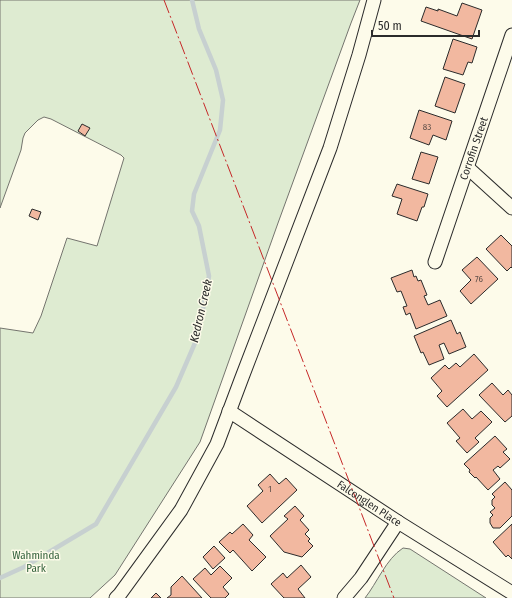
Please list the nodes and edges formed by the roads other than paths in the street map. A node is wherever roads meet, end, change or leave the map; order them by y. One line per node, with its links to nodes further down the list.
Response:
1 (374, 0): 6 (street)
2 (512, 35): 3 (street, Corrofin Street)
3 (468, 168): 4 (street); 5 (street, Corrofin Street)
4 (512, 208)
5 (435, 262)
6 (229, 411): 7 (street, Falconglen Place); 9 (street)
7 (398, 522): 8 (street, Falconglen Place); 10 (street)
8 (512, 593)
9 (116, 598)
10 (344, 598)

